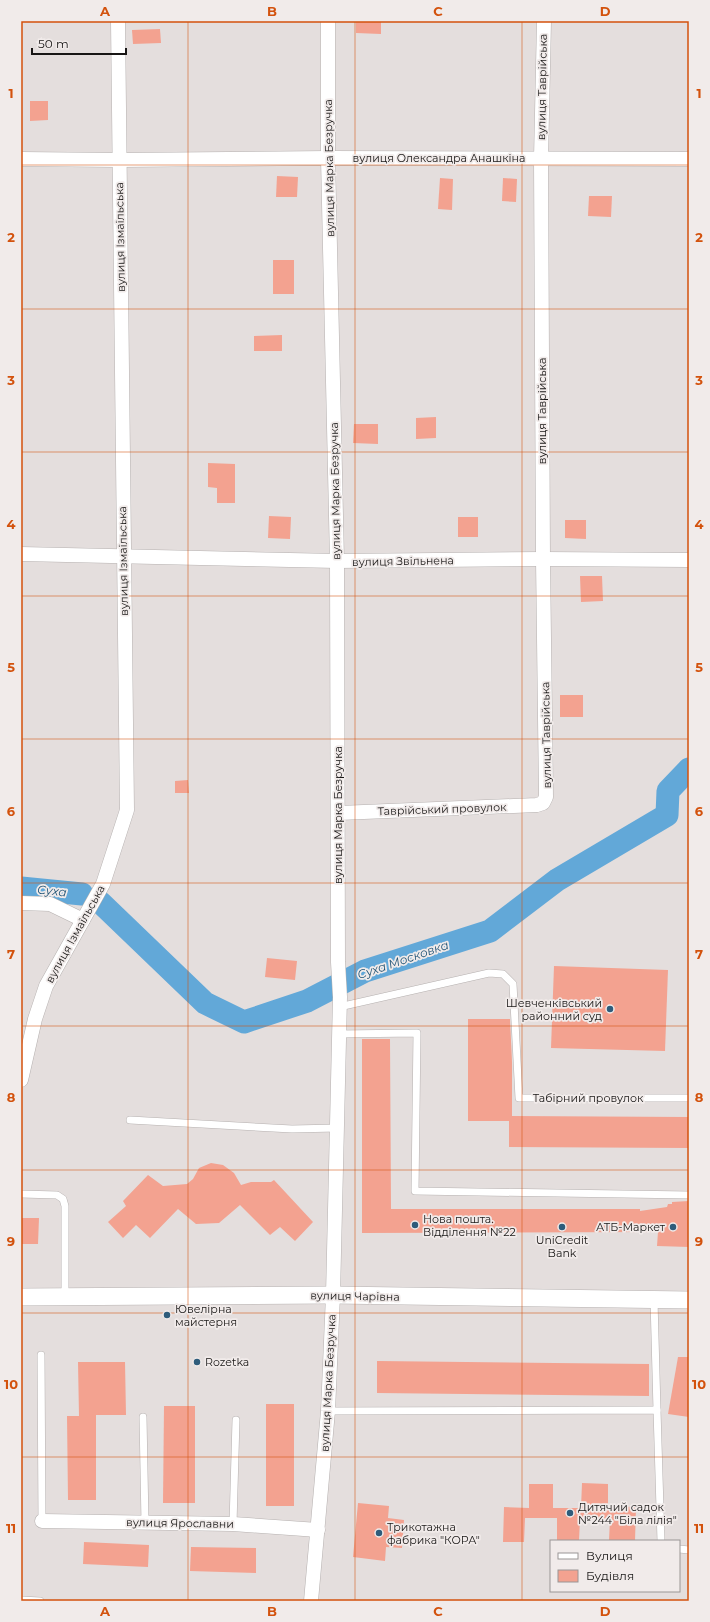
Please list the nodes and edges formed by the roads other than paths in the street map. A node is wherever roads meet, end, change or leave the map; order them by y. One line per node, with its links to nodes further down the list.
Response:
1 (118, 21): 8 (street, вулиця Ізмаїльська)
2 (328, 21): 4 (street, вулиця Марка Безручка)
3 (544, 21): 6 (street, вулиця Таврійська)
4 (328, 158): 6 (street, вулиця Олександра Анашкіна); 8 (street, вулиця Олександра Анашкіна); 13 (street, вулиця Марка Безручка)
5 (21, 159): 8 (street, вулиця Олександра Анашкіна)
6 (541, 159): 7 (street, вулиця Олександра Анашкіна); 11 (street, вулиця Таврійська)
7 (689, 159)
8 (119, 160): 10 (street, вулиця Ізмаїльська)
9 (21, 554): 10 (street, вулиця Звільнена)
10 (123, 558): 13 (street, вулиця Звільнена); 17 (street, вулиця Ізмаїльська)
11 (543, 559): 12 (street, вулиця Звільнена); 13 (street, вулиця Звільнена); 14 (street, вулиця Таврійська)
12 (689, 560)
13 (337, 561): 15 (street, вулиця Марка Безручка)
14 (545, 801): 15 (street, Таврійський провулок)
15 (339, 813): 18 (street, вулиця Марка Безручка)
16 (21, 904): 17 (street)
17 (83, 920): 20 (street, вулиця Ізмаїльська)
18 (339, 1002): 19 (street, вулиця Марка Безручка); 21 (lane, Табірний провулок)
19 (339, 1034): 23 (street, вулиця Марка Безручка); 25 (lane)
20 (21, 1080)
21 (689, 1098)
22 (130, 1120): 23 (lane)
23 (337, 1128): 26 (street, вулиця Марка Безручка)
24 (21, 1194): 27 (lane)
25 (689, 1195)
26 (333, 1295): 27 (street, вулиця Чарівна); 29 (street, вулиця Чарівна); 33 (street, вулиця Марка Безручка)
27 (65, 1297): 28 (street, вулиця Чарівна)
28 (21, 1298)
29 (654, 1300): 30 (street, вулиця Чарівна); 32 (lane)
30 (689, 1300)
31 (41, 1355): 36 (lane)
32 (657, 1410): 33 (lane); 40 (lane)
33 (328, 1411): 39 (street, вулиця Марка Безручка)
34 (143, 1417): 37 (lane)
35 (236, 1420): 38 (lane)
36 (42, 1521): 37 (street, вулиця Ярославни)
37 (145, 1523): 38 (street, вулиця Ярославни)
38 (233, 1524): 39 (street, вулиця Ярославни)
39 (318, 1530): 43 (street, вулиця Марка Безручка)
40 (660, 1540)
41 (21, 1600): 42 (lane)
42 (40, 1601)
43 (311, 1601)

